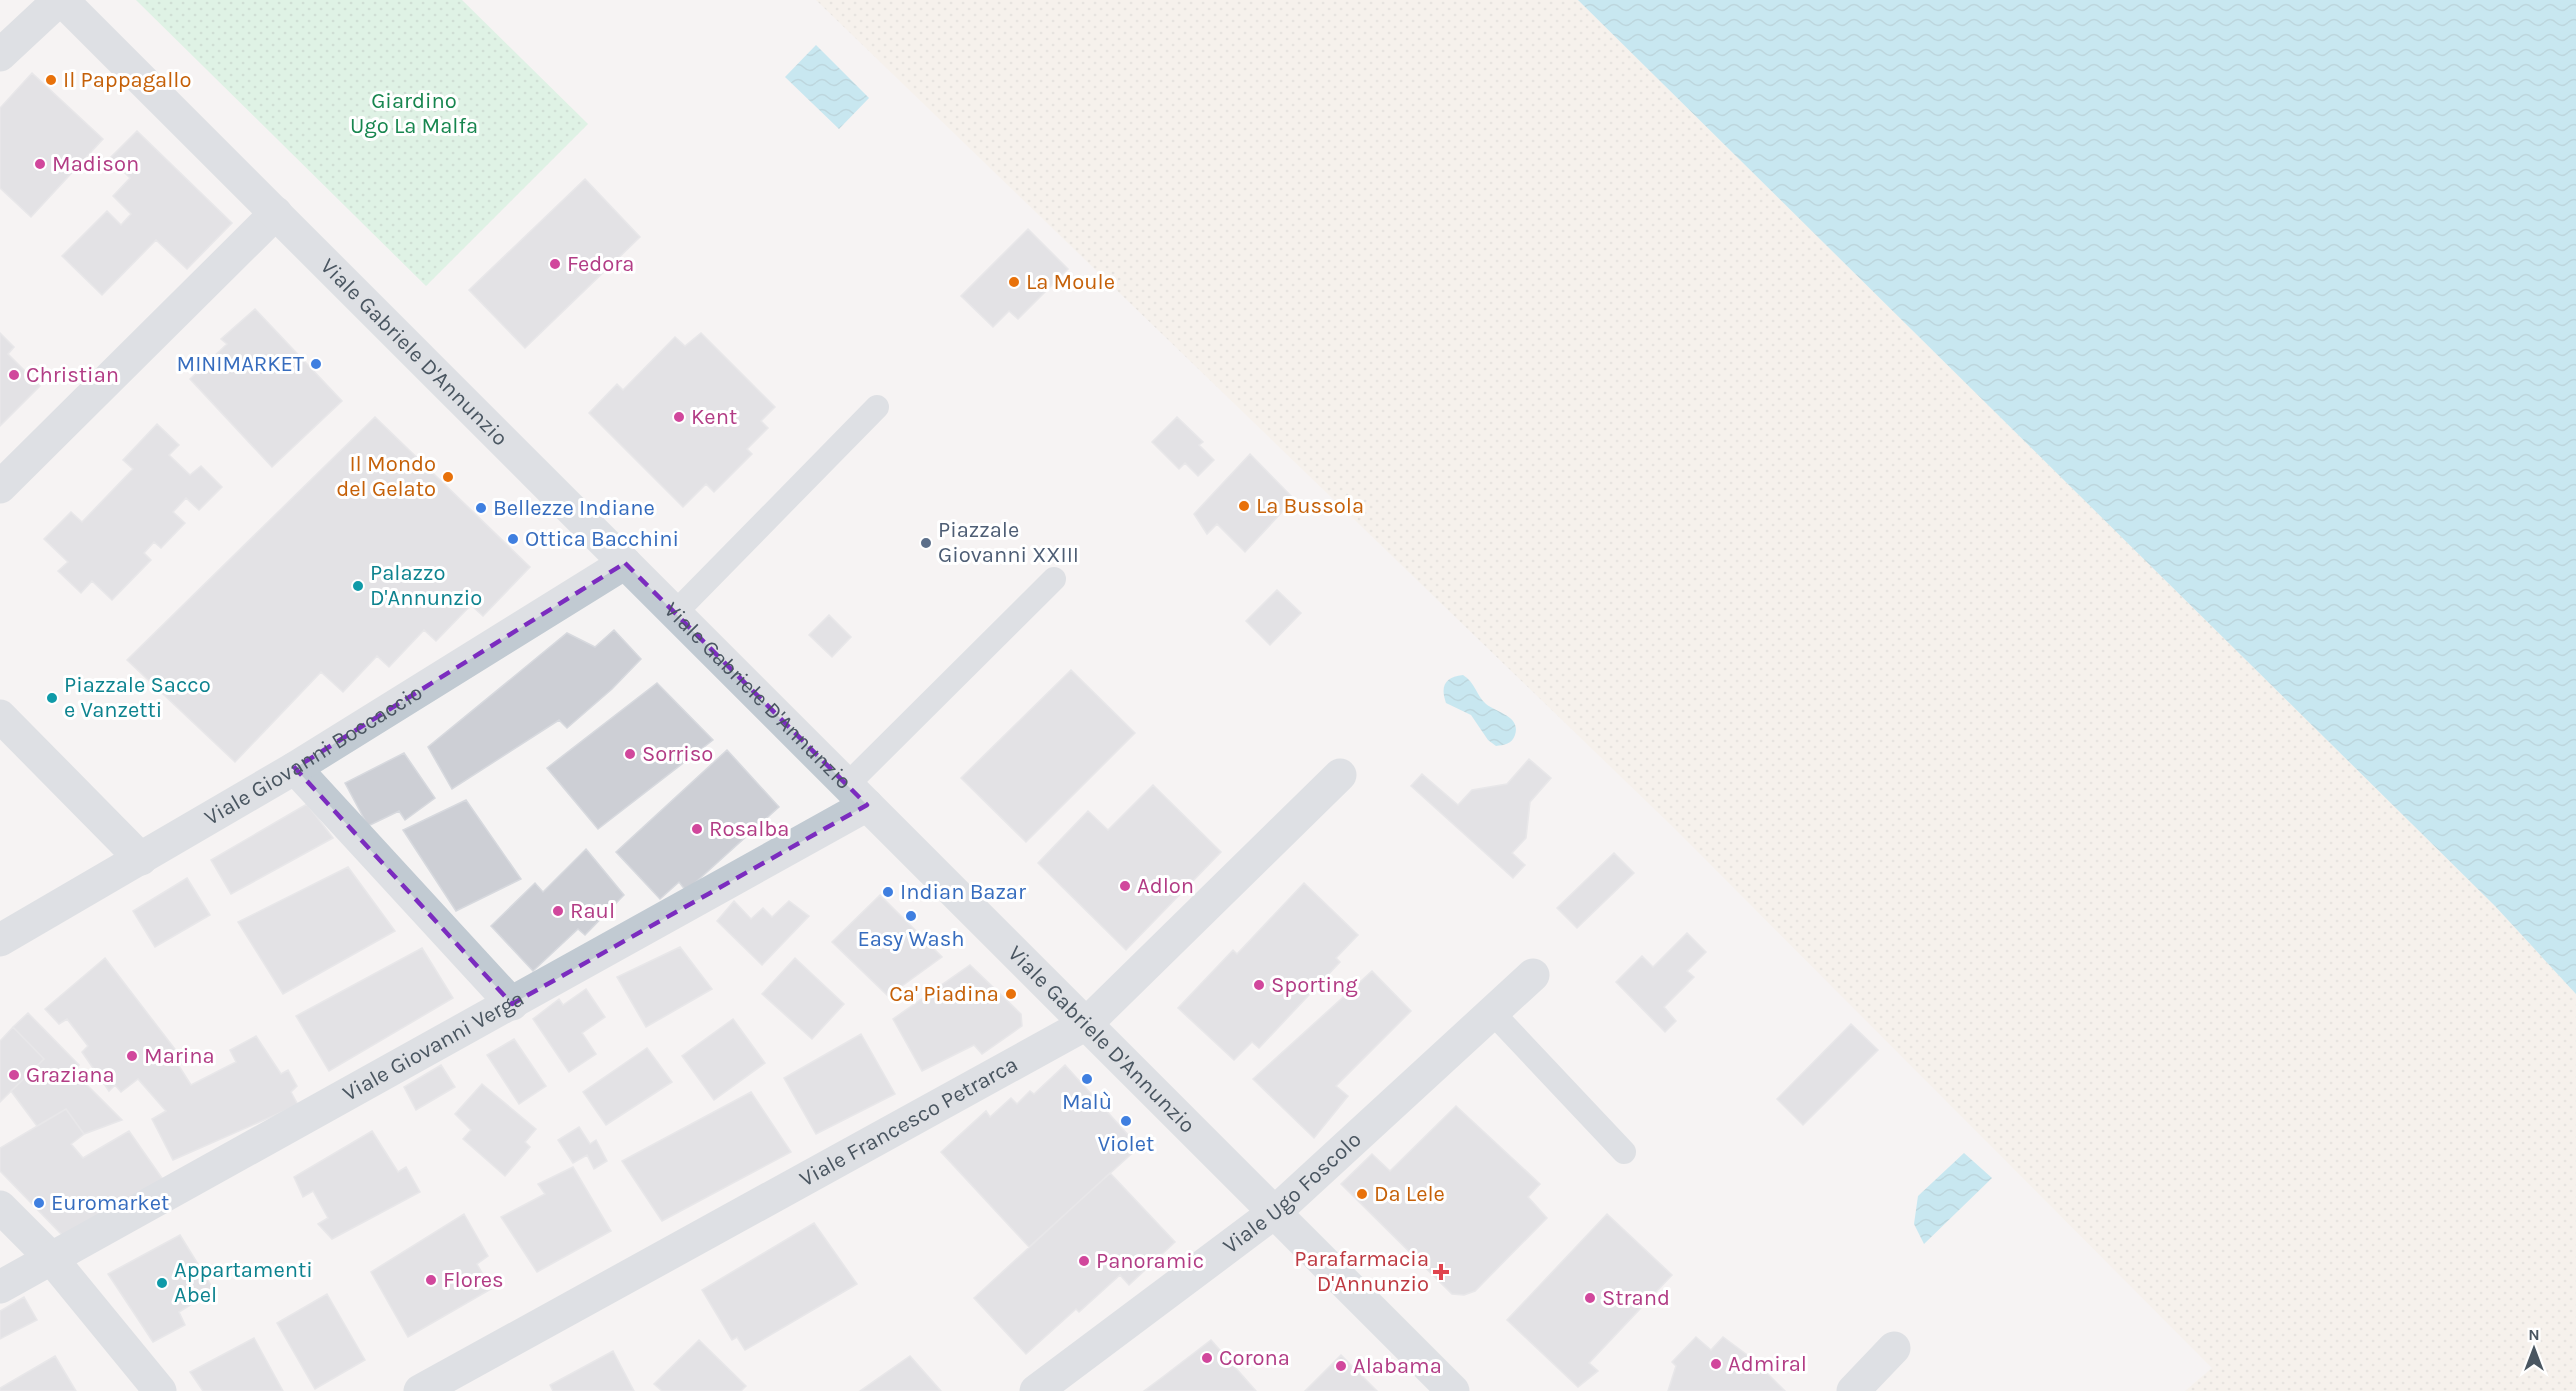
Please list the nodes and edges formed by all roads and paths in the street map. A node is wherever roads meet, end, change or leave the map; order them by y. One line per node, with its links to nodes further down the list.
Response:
1 (60, 0): 2 (street); 3 (street, Viale Gabriele D'Annunzio)
2 (0, 55)
3 (276, 213): 5 (street); 6 (street, Viale Gabriele D'Annunzio)
4 (877, 407): 8 (lane)
5 (0, 488)
6 (625, 563): 8 (street, Viale Gabriele D'Annunzio); 10 (street, Viale Giovanni Boccaccio)
7 (1054, 579): 12 (lane)
8 (675, 613): 12 (street, Viale Gabriele D'Annunzio)
9 (0, 717): 13 (street)
10 (295, 768): 13 (street, Viale Giovanni Boccaccio); 16 (street)
11 (1340, 776): 18 (street, Viale Francesco Petrarca)
12 (857, 795): 16 (street, Viale Giovanni Verga); 18 (street, Viale Gabriele D'Annunzio)
13 (141, 859): 14 (street, Viale Giovanni Boccaccio)
14 (0, 940)
15 (1533, 975): 17 (street, Viale Ugo Foscolo)
16 (512, 1004): 22 (street, Viale Giovanni Verga)
17 (1492, 1012): 19 (lane); 21 (street, Viale Ugo Foscolo)
18 (1086, 1024): 21 (street, Viale Gabriele D'Annunzio); 27 (street, Viale Francesco Petrarca)
19 (1624, 1152)
20 (0, 1207): 22 (street)
21 (1275, 1212): 25 (street, Viale Gabriele D'Annunzio); 28 (street, Viale Ugo Foscolo)
22 (51, 1258): 23 (street, Viale Giovanni Verga); 26 (street)
23 (0, 1287)
24 (1894, 1348): 29 (street)
25 (1447, 1389)
26 (160, 1391)
27 (420, 1391)
28 (1036, 1391)
29 (1854, 1391)

